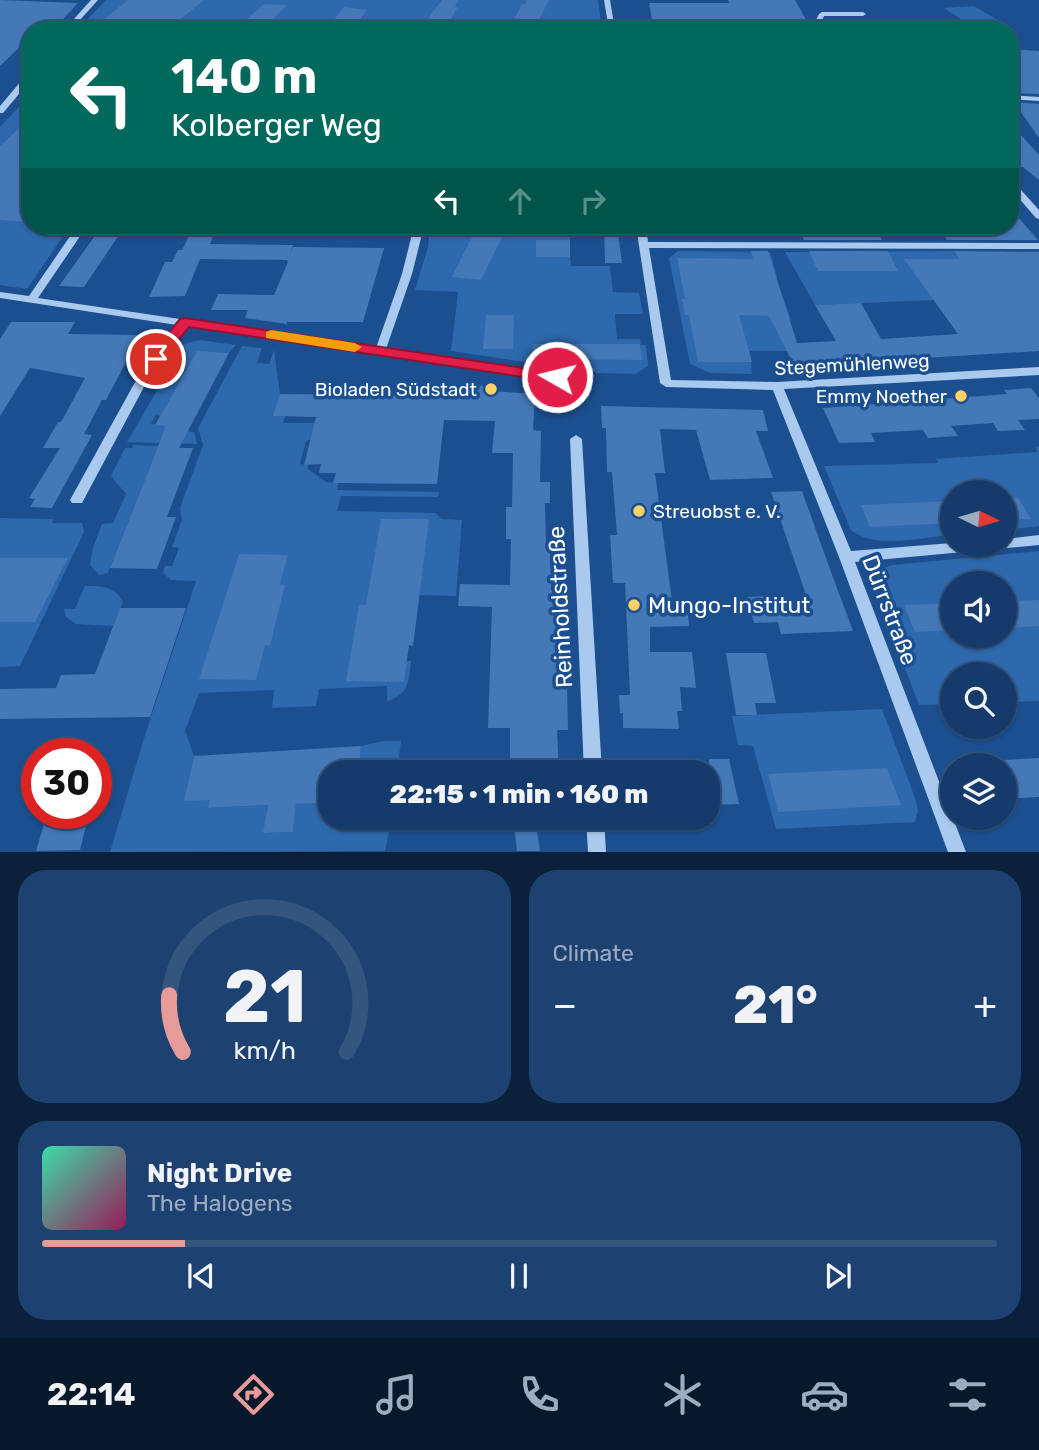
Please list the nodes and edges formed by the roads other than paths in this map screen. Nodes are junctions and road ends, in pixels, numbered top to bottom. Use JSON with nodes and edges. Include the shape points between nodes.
{"nodes":[{"id":1,"x":95,"y":0,"type":"edge"},
{"id":2,"x":607,"y":0,"type":"edge"},
{"id":3,"x":863,"y":14,"type":"dead end"},
{"id":4,"x":75,"y":21,"type":"edge"},
{"id":5,"x":610,"y":21,"type":"edge"},
{"id":6,"x":819,"y":21,"type":"edge"},
{"id":7,"x":21,"y":86,"type":"edge"},
{"id":8,"x":1019,"y":98,"type":"edge"},
{"id":9,"x":1039,"y":99,"type":"edge"},
{"id":10,"x":0,"y":111,"type":"edge"},
{"id":11,"x":1019,"y":193,"type":"edge"},
{"id":12,"x":1039,"y":215,"type":"edge"},
{"id":13,"x":76,"y":235,"type":"edge"},
{"id":14,"x":417,"y":235,"type":"edge"},
{"id":15,"x":642,"y":235,"type":"edge"},
{"id":16,"x":644,"y":245,"type":"junction"},
{"id":17,"x":1039,"y":246,"type":"edge"},
{"id":18,"x":2,"y":298,"type":"edge"},
{"id":19,"x":32,"y":299,"type":"junction"},
{"id":20,"x":185,"y":322,"type":"junction"},
{"id":21,"x":380,"y":351,"type":"junction"},
{"id":22,"x":1039,"y":371,"type":"edge"},
{"id":23,"x":557,"y":377,"type":"dead end"},
{"id":24,"x":777,"y":386,"type":"junction"},
{"id":25,"x":576,"y":439,"type":"dead end"},
{"id":26,"x":77,"y":500,"type":"dead end"},
{"id":27,"x":1039,"y":540,"type":"edge"},
{"id":28,"x":1017,"y":543,"type":"edge"},
{"id":29,"x":940,"y":549,"type":"edge"},
{"id":30,"x":846,"y":556,"type":"junction"},
{"id":31,"x":592,"y":760,"type":"edge"},
{"id":32,"x":596,"y":830,"type":"edge"},
{"id":33,"x":597,"y":852,"type":"edge"},
{"id":34,"x":957,"y":852,"type":"edge"}],
"edges":[{"from":1,"to":4,"type":"street"},
{"from":2,"to":5,"type":"street"},
{"from":3,"to":6,"type":"street","via":[[822,14]]},
{"from":7,"to":10,"type":"street"},
{"from":8,"to":9,"type":"street"},
{"from":11,"to":12,"type":"street"},
{"from":13,"to":19,"type":"street"},
{"from":14,"to":21,"type":"street"},
{"from":15,"to":16,"type":"street"},
{"from":16,"to":17,"type":"street"},
{"from":16,"to":24,"type":"street","name":"Stegemühlenweg","via":[[666,383]]},
{"from":18,"to":19,"type":"street"},
{"from":19,"to":20,"type":"street"},
{"from":20,"to":21,"type":"street"},
{"from":20,"to":26,"type":"street","via":[[140,384]]},
{"from":21,"to":23,"type":"street"},
{"from":22,"to":24,"type":"street","name":"Stegemühlenweg"},
{"from":24,"to":30,"type":"street","name":"Dürrstraße"},
{"from":25,"to":31,"type":"street","name":"Reinholdstraße"},
{"from":27,"to":28,"type":"street"},
{"from":29,"to":30,"type":"street"},
{"from":30,"to":34,"type":"street","name":"Dürrstraße"},
{"from":32,"to":33,"type":"street"}]}
